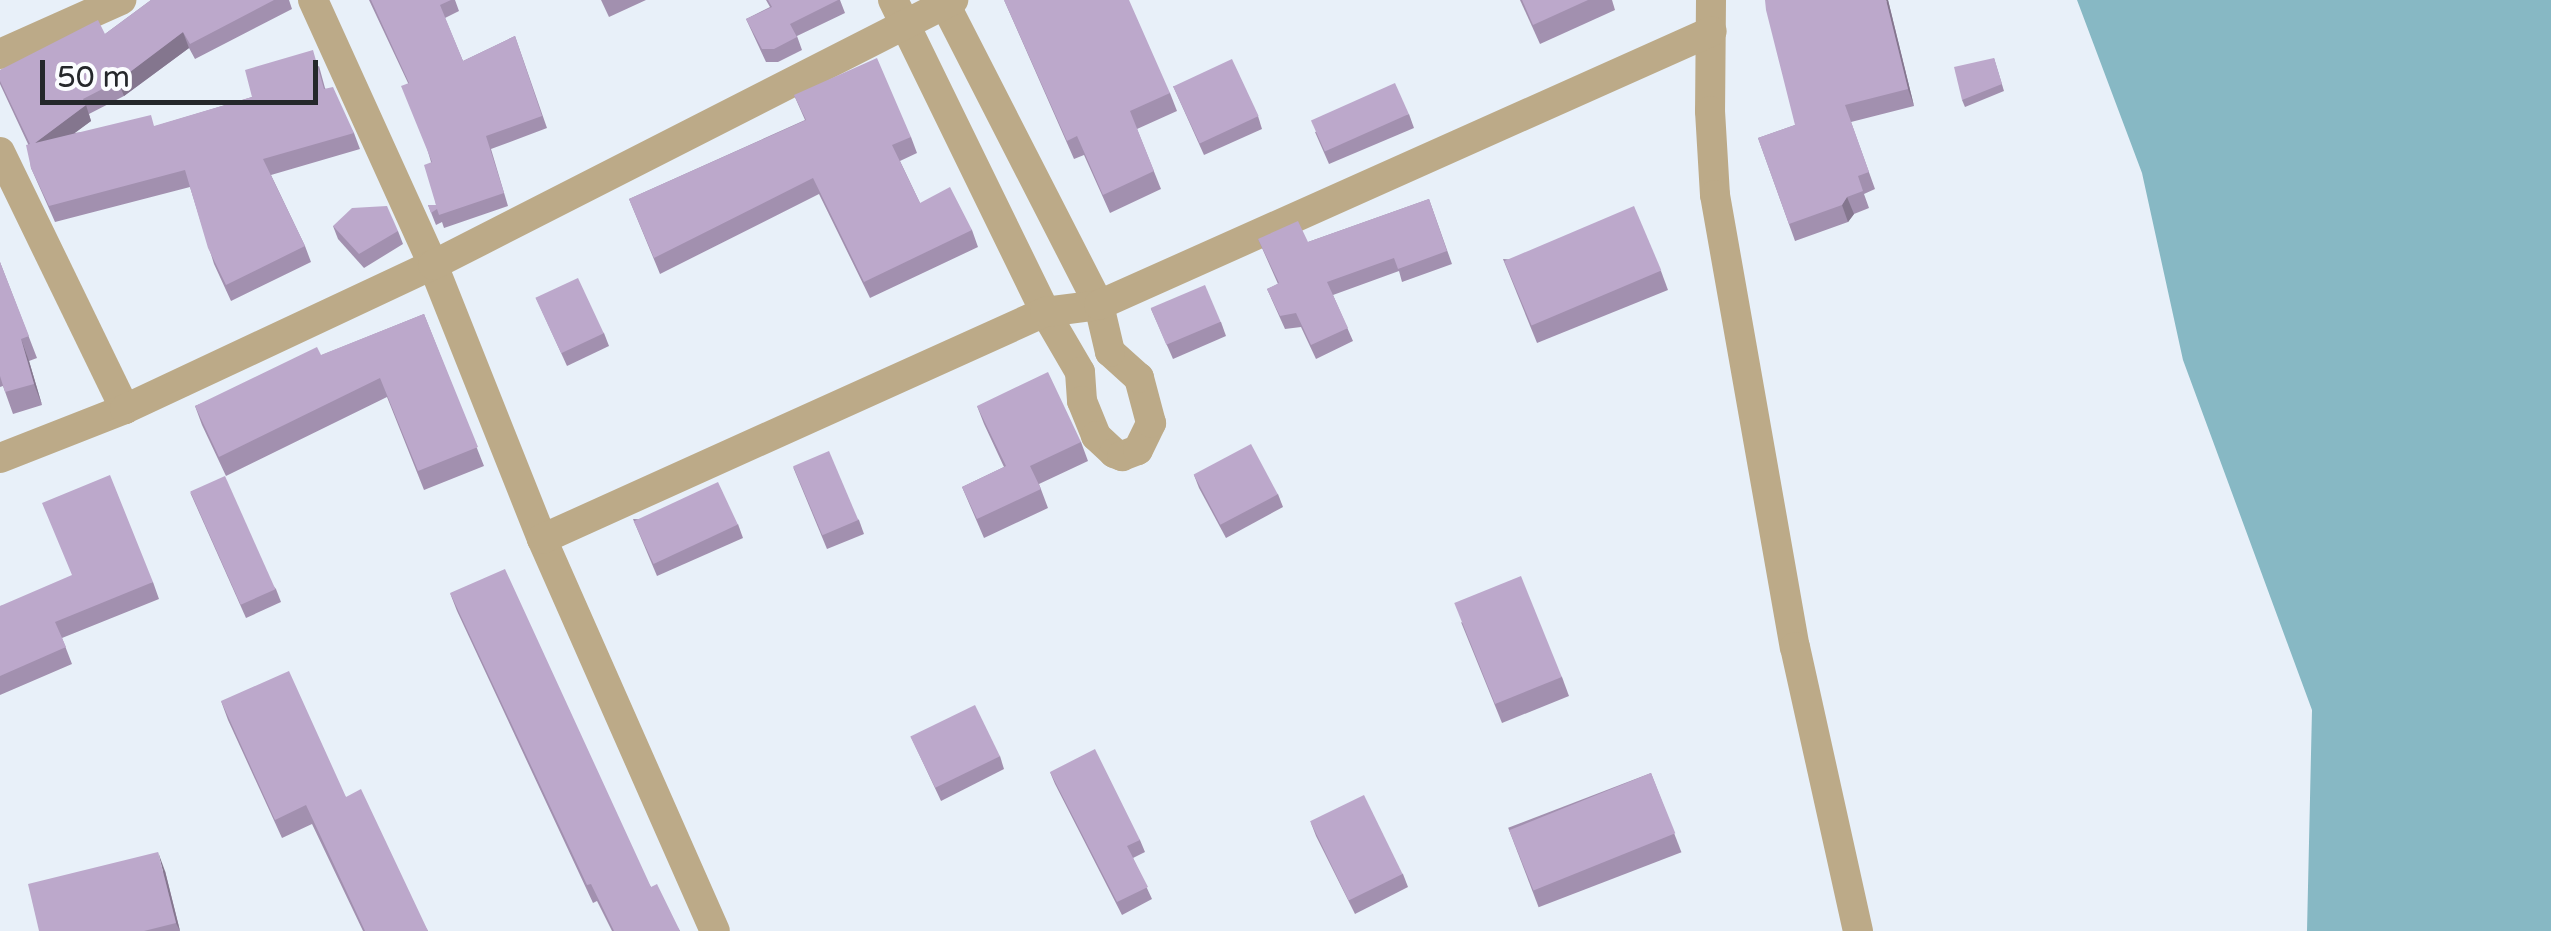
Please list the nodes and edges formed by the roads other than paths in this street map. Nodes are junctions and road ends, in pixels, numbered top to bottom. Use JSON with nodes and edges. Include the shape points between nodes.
{"nodes":[{"id":1,"x":120,"y":0,"type":"edge"},
{"id":2,"x":313,"y":0,"type":"edge"},
{"id":3,"x":947,"y":1,"type":"edge"},
{"id":4,"x":899,"y":13,"type":"edge"},
{"id":5,"x":1711,"y":15,"type":"edge"},
{"id":6,"x":0,"y":54,"type":"edge"},
{"id":7,"x":0,"y":152,"type":"edge"},
{"id":8,"x":433,"y":265,"type":"junction"},
{"id":9,"x":1099,"y":305,"type":"junction"},
{"id":10,"x":1045,"y":312,"type":"junction"},
{"id":11,"x":125,"y":409,"type":"junction"},
{"id":12,"x":0,"y":458,"type":"edge"},
{"id":13,"x":542,"y":538,"type":"junction"},
{"id":14,"x":715,"y":931,"type":"edge"},
{"id":15,"x":1858,"y":931,"type":"edge"}],
"edges":[{"from":1,"to":6,"type":"street"},
{"from":2,"to":8,"type":"street"},
{"from":3,"to":4,"type":"street"},
{"from":3,"to":9,"type":"street"},
{"from":4,"to":8,"type":"street"},
{"from":4,"to":10,"type":"street"},
{"from":5,"to":9,"type":"street"},
{"from":5,"to":15,"type":"street","via":[[1715,196],[1794,647]]},
{"from":7,"to":11,"type":"street"},
{"from":8,"to":11,"type":"street"},
{"from":8,"to":13,"type":"street"},
{"from":9,"to":10,"type":"street"},
{"from":9,"to":10,"type":"street","via":[[1110,352],[1139,378],[1150,414],[1145,443],[1122,456],[1096,436],[1082,401],[1080,372]]},
{"from":10,"to":13,"type":"street"},
{"from":11,"to":12,"type":"street"},
{"from":13,"to":14,"type":"street"}]}
